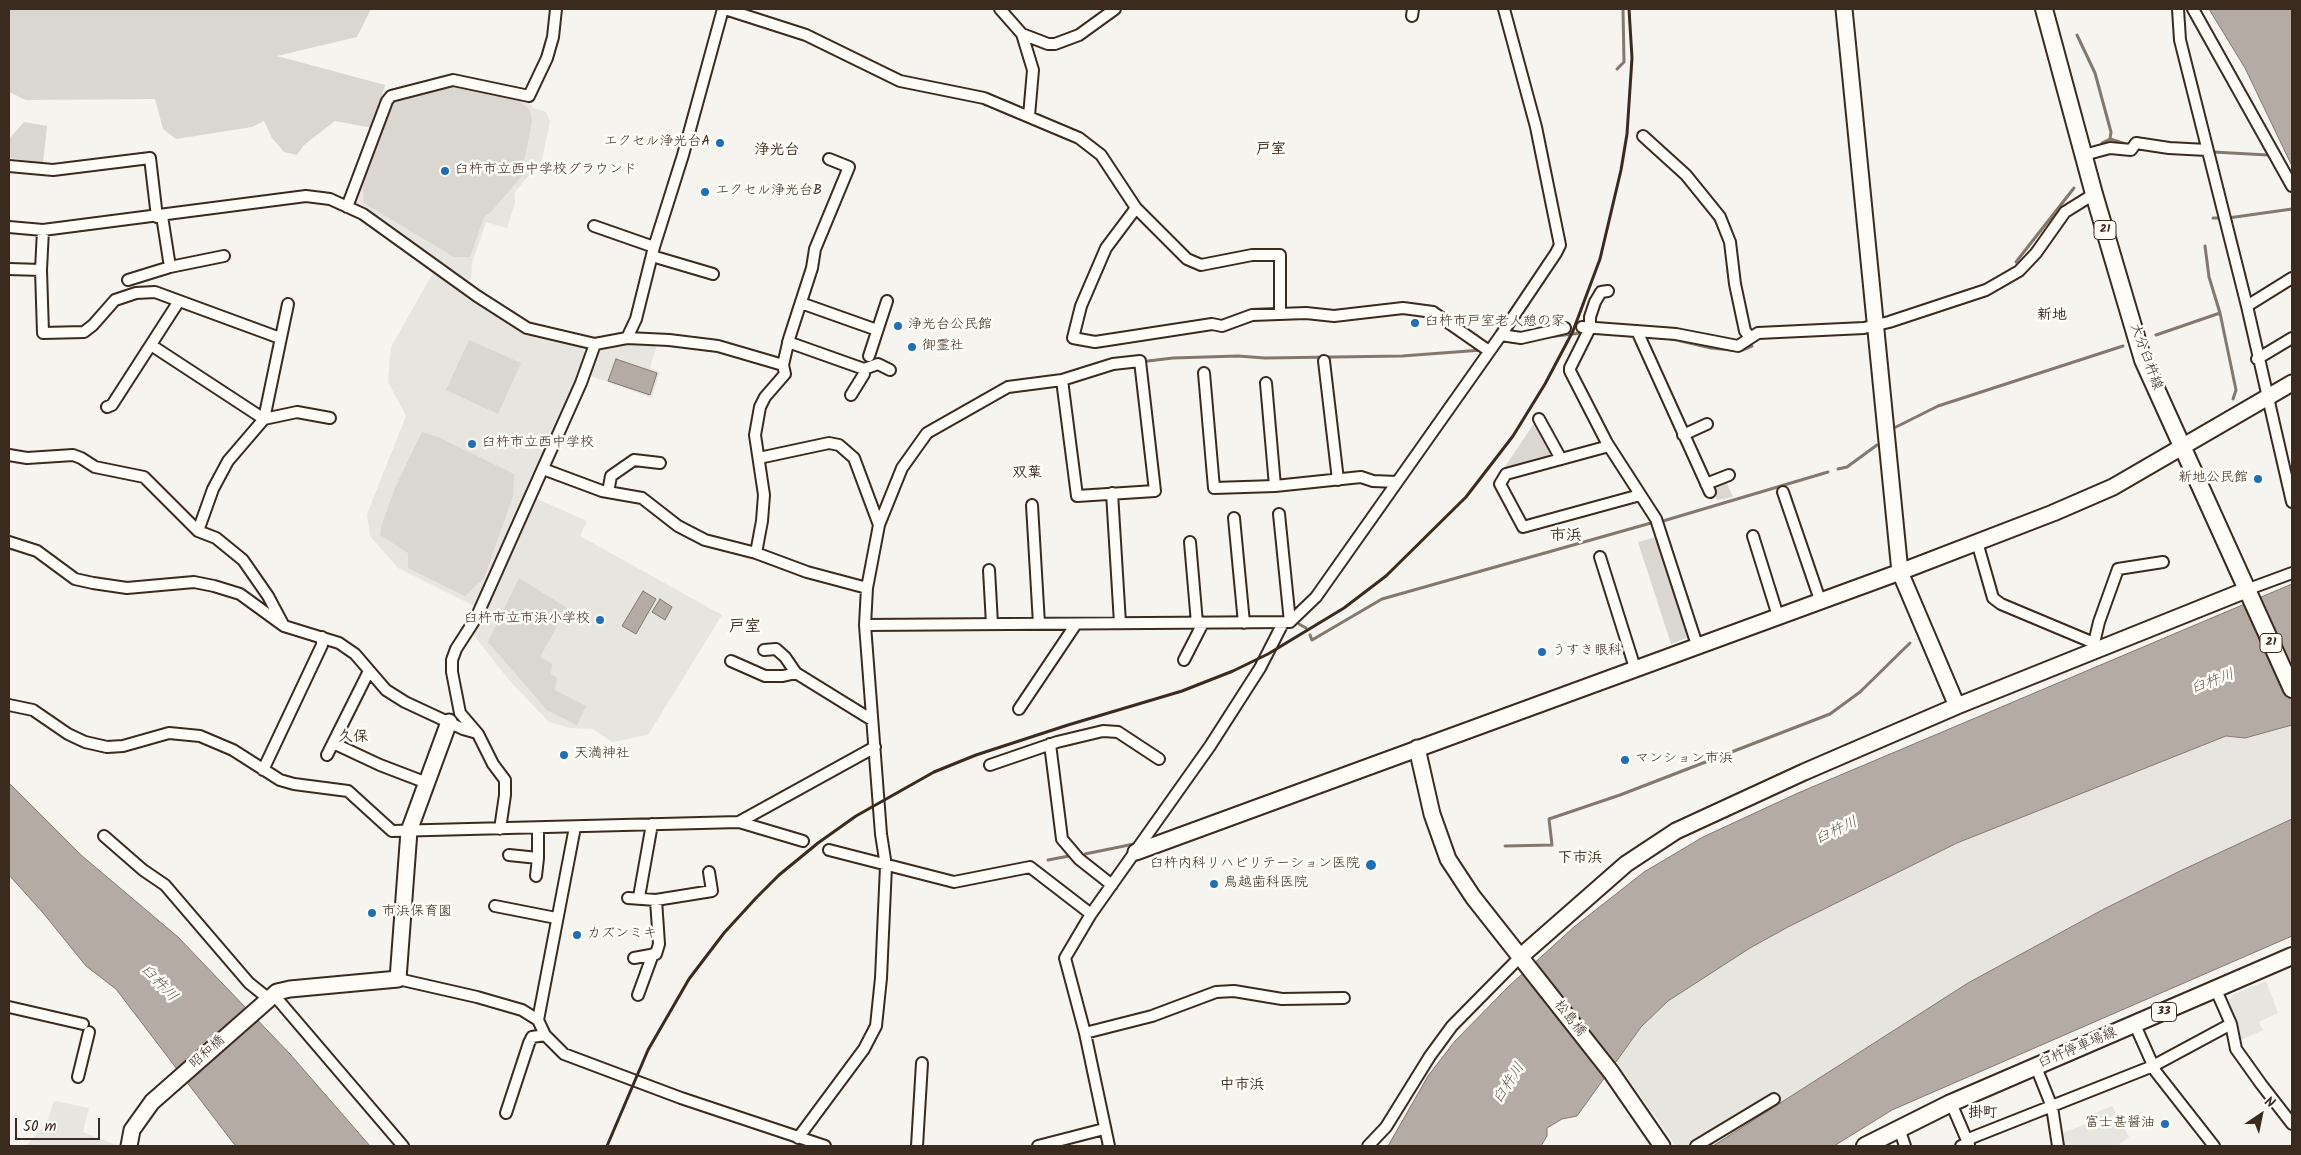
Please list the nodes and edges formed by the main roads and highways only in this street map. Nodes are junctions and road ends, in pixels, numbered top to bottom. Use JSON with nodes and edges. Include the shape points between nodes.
{"nodes":[{"id":1,"x":2044,"y":9,"type":"edge"},
{"id":2,"x":2292,"y":689,"type":"edge"},
{"id":3,"x":2292,"y":956,"type":"edge"},
{"id":4,"x":1865,"y":1146,"type":"edge"}],
"edges":[{"from":1,"to":2,"type":"main road","name":"大分臼杵線","number":"21","via":[[2143,360]]},
{"from":3,"to":4,"type":"main road","name":"臼杵停車場線","number":"33","via":[[1952,1103]]}]}
